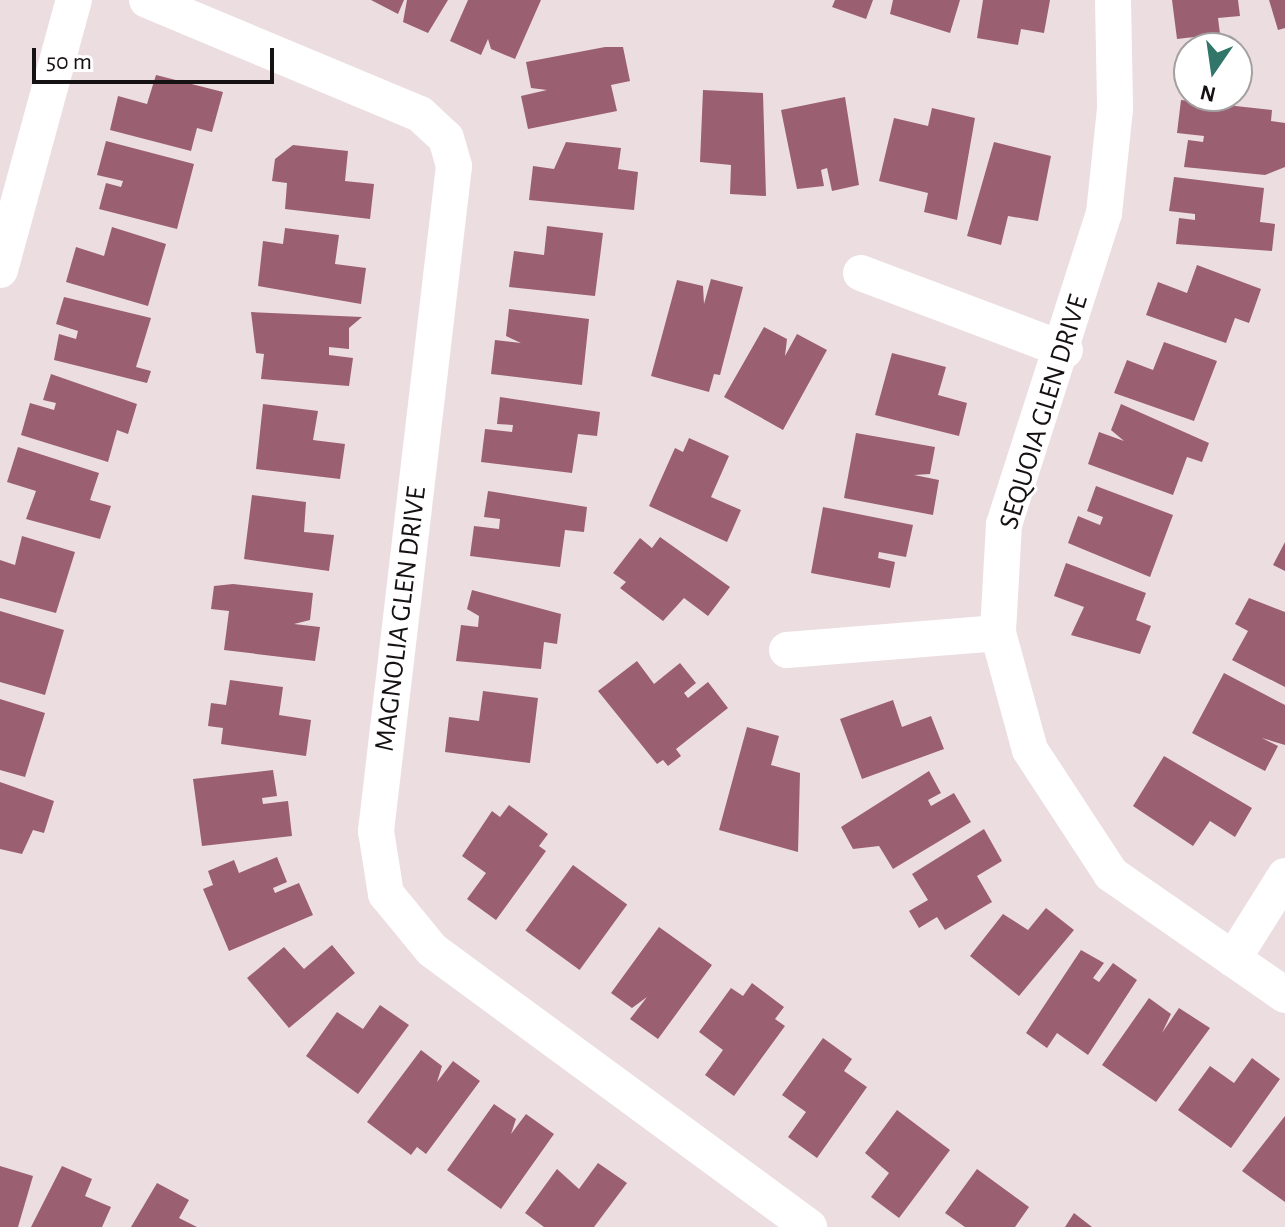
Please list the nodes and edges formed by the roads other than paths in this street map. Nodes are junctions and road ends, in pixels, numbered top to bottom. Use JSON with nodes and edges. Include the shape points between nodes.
{"nodes":[{"id":1,"x":74,"y":0,"type":"edge"},
{"id":2,"x":147,"y":0,"type":"edge"},
{"id":3,"x":1113,"y":0,"type":"edge"},
{"id":4,"x":0,"y":270,"type":"edge"},
{"id":5,"x":861,"y":273,"type":"dead end"},
{"id":6,"x":1065,"y":350,"type":"junction"},
{"id":7,"x":998,"y":633,"type":"junction"},
{"id":8,"x":787,"y":650,"type":"dead end"},
{"id":9,"x":1285,"y":876,"type":"edge"},
{"id":10,"x":1233,"y":959,"type":"junction"},
{"id":11,"x":1285,"y":995,"type":"edge"},
{"id":12,"x":809,"y":1227,"type":"edge"}],
"edges":[{"from":1,"to":4,"type":"street"},
{"from":2,"to":12,"type":"street","name":"MAGNOLIA GLEN DRIVE","via":[[420,114],[446,138],[454,166],[376,831],[386,894],[432,950]]},
{"from":3,"to":6,"type":"street","name":"SEQUOIA GLEN DRIVE","via":[[1115,109],[1104,213]]},
{"from":5,"to":6,"type":"street"},
{"from":6,"to":7,"type":"street","name":"SEQUOIA GLEN DRIVE","via":[[1004,524]]},
{"from":7,"to":8,"type":"street"},
{"from":7,"to":10,"type":"street","name":"SEQUOIA GLEN DRIVE","via":[[1030,750],[1111,874]]},
{"from":9,"to":10,"type":"street"},
{"from":10,"to":11,"type":"street","name":"SEQUOIA GLEN DRIVE"}]}
